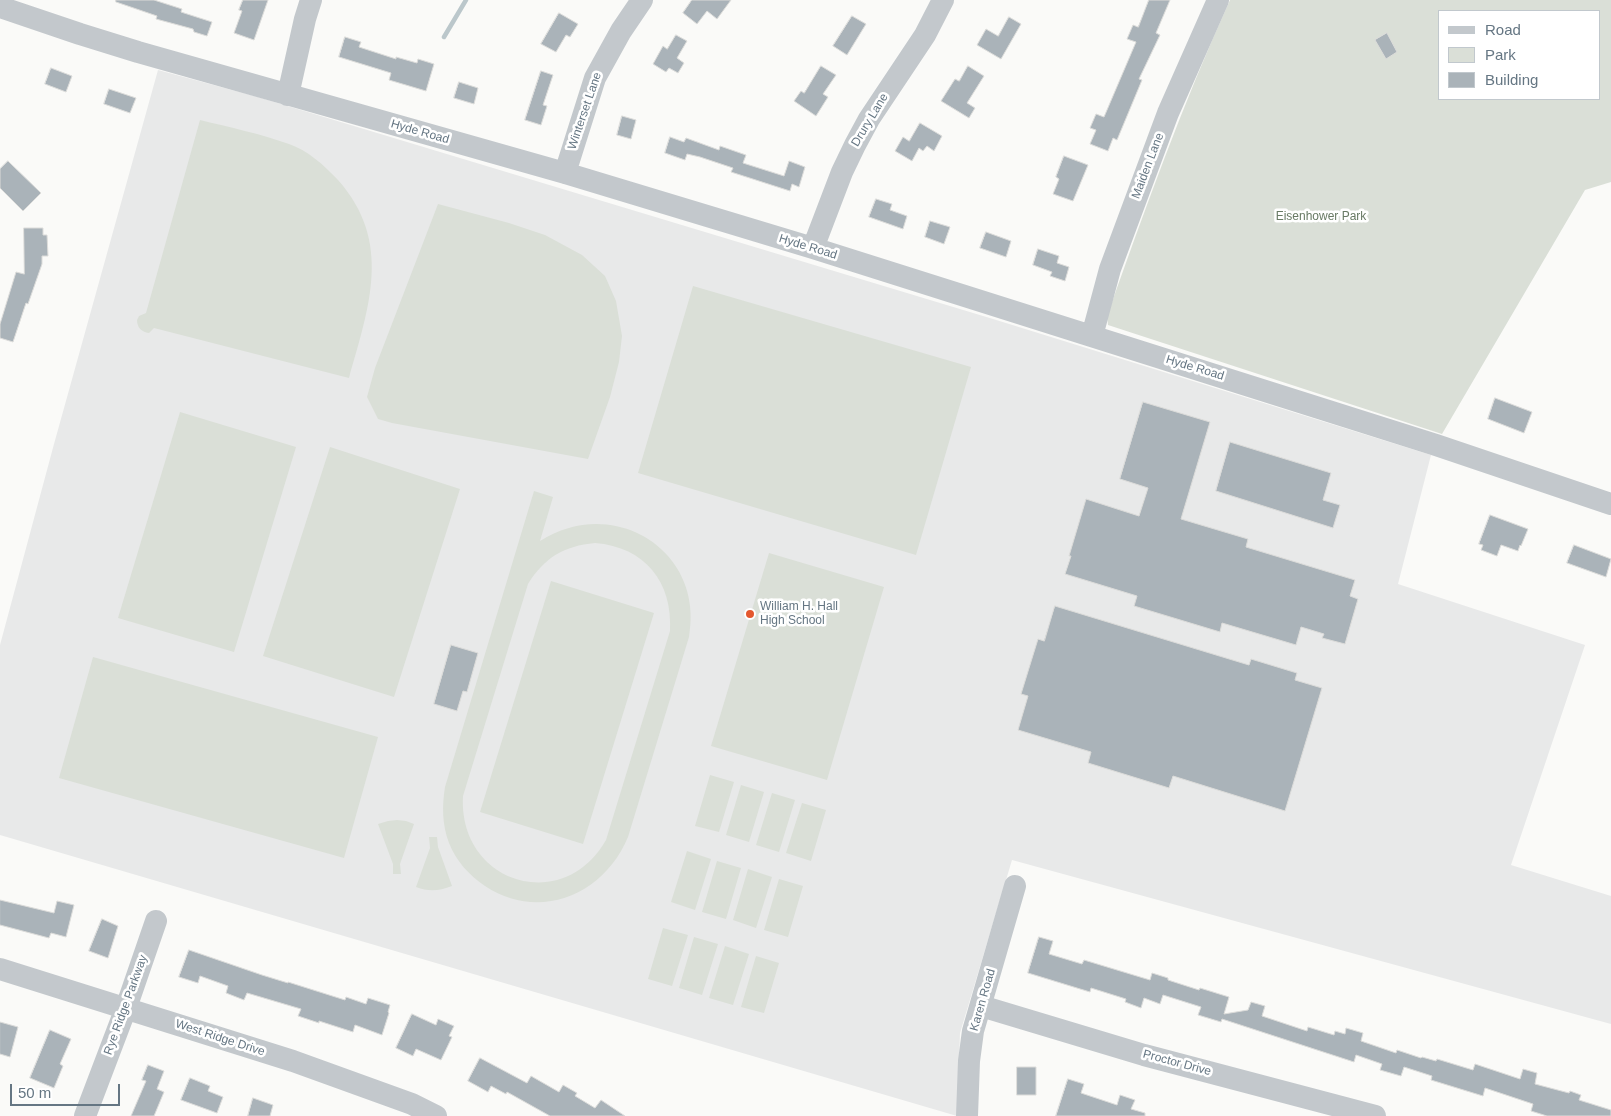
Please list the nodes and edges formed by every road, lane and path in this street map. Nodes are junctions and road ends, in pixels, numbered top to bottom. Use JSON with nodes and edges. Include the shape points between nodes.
{"nodes":[{"id":1,"x":310,"y":0,"type":"edge"},
{"id":2,"x":642,"y":0,"type":"edge"},
{"id":3,"x":943,"y":0,"type":"edge"},
{"id":4,"x":1218,"y":0,"type":"edge"},
{"id":5,"x":0,"y":7,"type":"edge"},
{"id":6,"x":288,"y":95,"type":"junction"},
{"id":7,"x":565,"y":173,"type":"junction"},
{"id":8,"x":813,"y":248,"type":"junction"},
{"id":9,"x":1092,"y":336,"type":"junction"},
{"id":10,"x":1611,"y":504,"type":"edge"},
{"id":11,"x":1016,"y":886,"type":"dead end"},
{"id":12,"x":156,"y":921,"type":"dead end"},
{"id":13,"x":0,"y":969,"type":"edge"},
{"id":14,"x":981,"y":1006,"type":"junction"},
{"id":15,"x":126,"y":1008,"type":"junction"},
{"id":16,"x":85,"y":1116,"type":"edge"},
{"id":17,"x":436,"y":1116,"type":"edge"},
{"id":18,"x":967,"y":1116,"type":"edge"},
{"id":19,"x":1376,"y":1116,"type":"edge"}],
"edges":[{"from":1,"to":6,"type":"street"},
{"from":2,"to":7,"type":"street","name":"Winterset Lane","via":[[595,78]]},
{"from":3,"to":8,"type":"street","name":"Drury Lane","via":[[925,35],[855,145]]},
{"from":4,"to":9,"type":"street","name":"Maiden Lane","via":[[1168,113],[1113,260]]},
{"from":5,"to":6,"type":"street","name":"Hyde Road"},
{"from":6,"to":7,"type":"street","name":"Hyde Road"},
{"from":7,"to":8,"type":"street","name":"Hyde Road"},
{"from":8,"to":9,"type":"street","name":"Hyde Road"},
{"from":9,"to":10,"type":"street","name":"Hyde Road"},
{"from":11,"to":14,"type":"street","name":"Karen Road"},
{"from":12,"to":15,"type":"street","name":"Rye Ridge Parkway"},
{"from":13,"to":15,"type":"street","name":"West Ridge Drive"},
{"from":14,"to":18,"type":"street","name":"Karen Road","via":[[970,1046]]},
{"from":14,"to":19,"type":"street","name":"Proctor Drive","via":[[1144,1054]]},
{"from":15,"to":16,"type":"street","name":"Rye Ridge Parkway"},
{"from":15,"to":17,"type":"street","name":"West Ridge Drive","via":[[293,1061],[412,1104]]}]}
